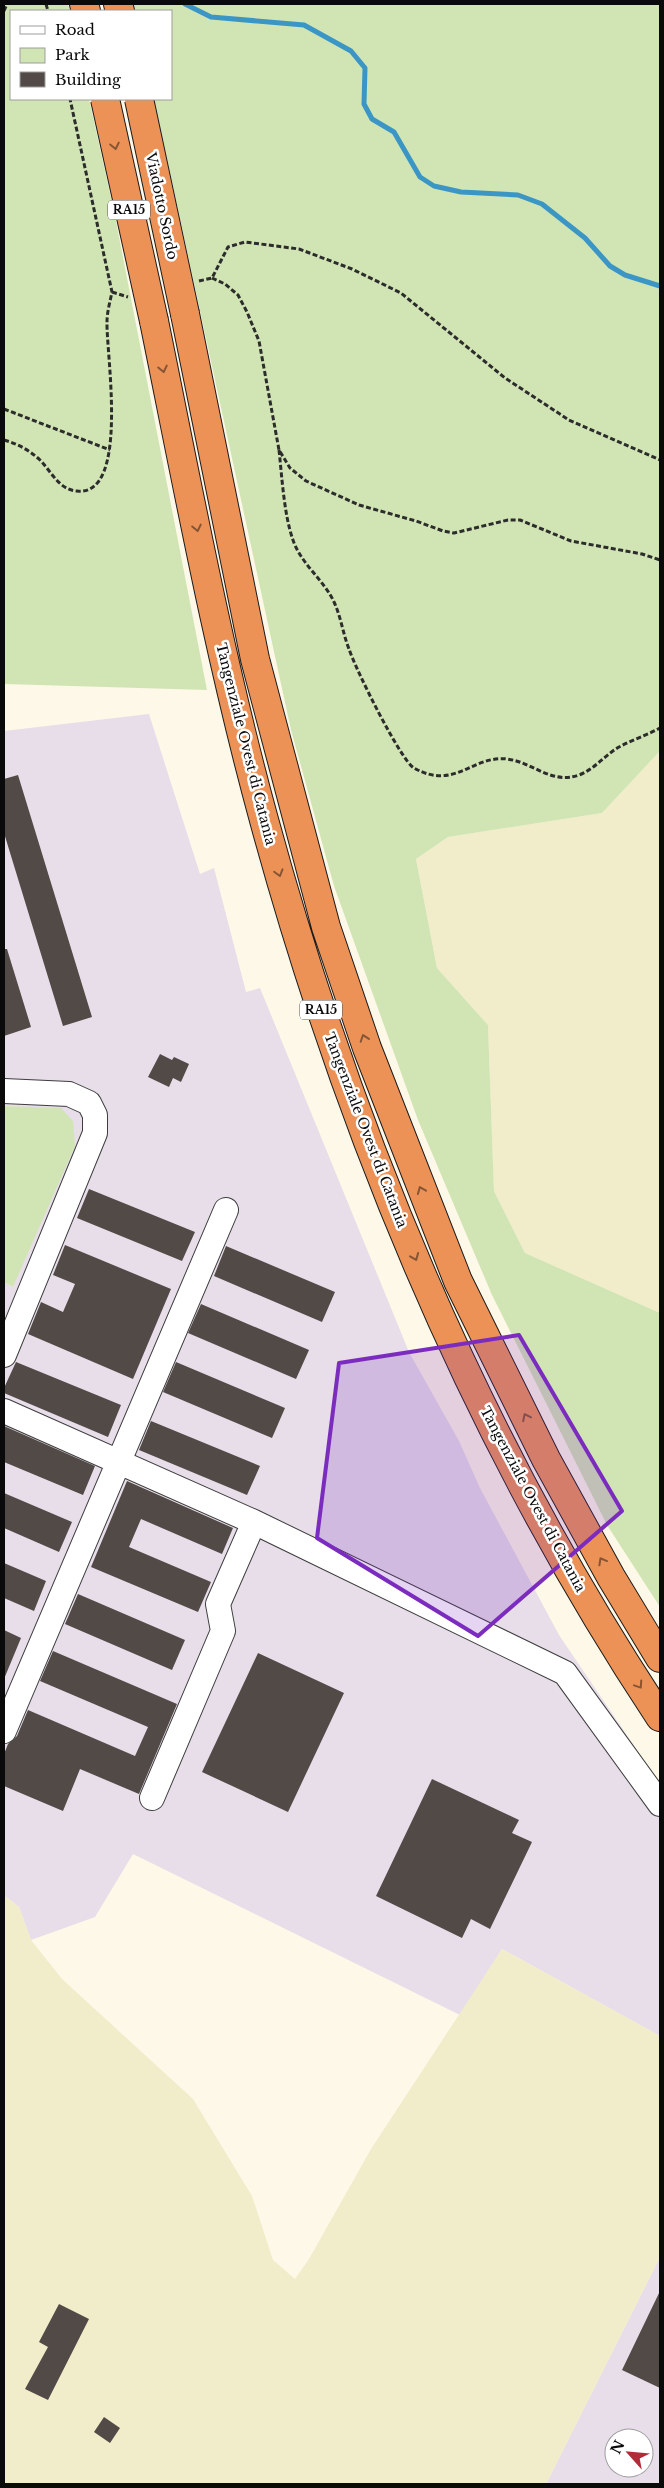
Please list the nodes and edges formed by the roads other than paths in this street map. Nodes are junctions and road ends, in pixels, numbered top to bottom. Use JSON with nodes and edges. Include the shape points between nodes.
{"nodes":[{"id":1,"x":105,"y":100,"type":"edge"},
{"id":2,"x":139,"y":100,"type":"edge"},
{"id":3,"x":4,"y":1091,"type":"edge"},
{"id":4,"x":226,"y":1210,"type":"dead end"},
{"id":5,"x":4,"y":1356,"type":"edge"},
{"id":6,"x":4,"y":1411,"type":"edge"},
{"id":7,"x":118,"y":1462,"type":"junction"},
{"id":8,"x":254,"y":1522,"type":"junction"},
{"id":9,"x":626,"y":1603,"type":"junction"},
{"id":10,"x":660,"y":1644,"type":"edge"},
{"id":11,"x":660,"y":1658,"type":"edge"},
{"id":12,"x":660,"y":1717,"type":"edge"},
{"id":13,"x":4,"y":1731,"type":"edge"},
{"id":14,"x":152,"y":1798,"type":"dead end"},
{"id":15,"x":660,"y":1804,"type":"edge"}],
"edges":[{"from":1,"to":12,"type":"highway","name":"Tangenziale Ovest di Catania","number":"RA15","one_way":true,"bridge":true,"via":[[228,676],[263,818],[336,1058],[431,1296],[514,1468],[618,1654]]},
{"from":9,"to":2,"type":"highway","name":"Viadotto Sordo","number":"RA15","one_way":true,"bridge":true,"via":[[546,1459],[458,1281],[364,1038],[326,927],[255,659]]},
{"from":3,"to":5,"type":"lane","via":[[69,1094],[89,1103],[95,1115],[95,1133]]},
{"from":4,"to":7,"type":"lane"},
{"from":6,"to":7,"type":"lane"},
{"from":7,"to":8,"type":"lane"},
{"from":7,"to":13,"type":"lane"},
{"from":8,"to":14,"type":"lane","via":[[218,1604],[223,1632]]},
{"from":8,"to":15,"type":"lane","via":[[565,1673]]},
{"from":9,"to":10,"type":"highway"},
{"from":9,"to":11,"type":"highway","number":"RA15"}]}
